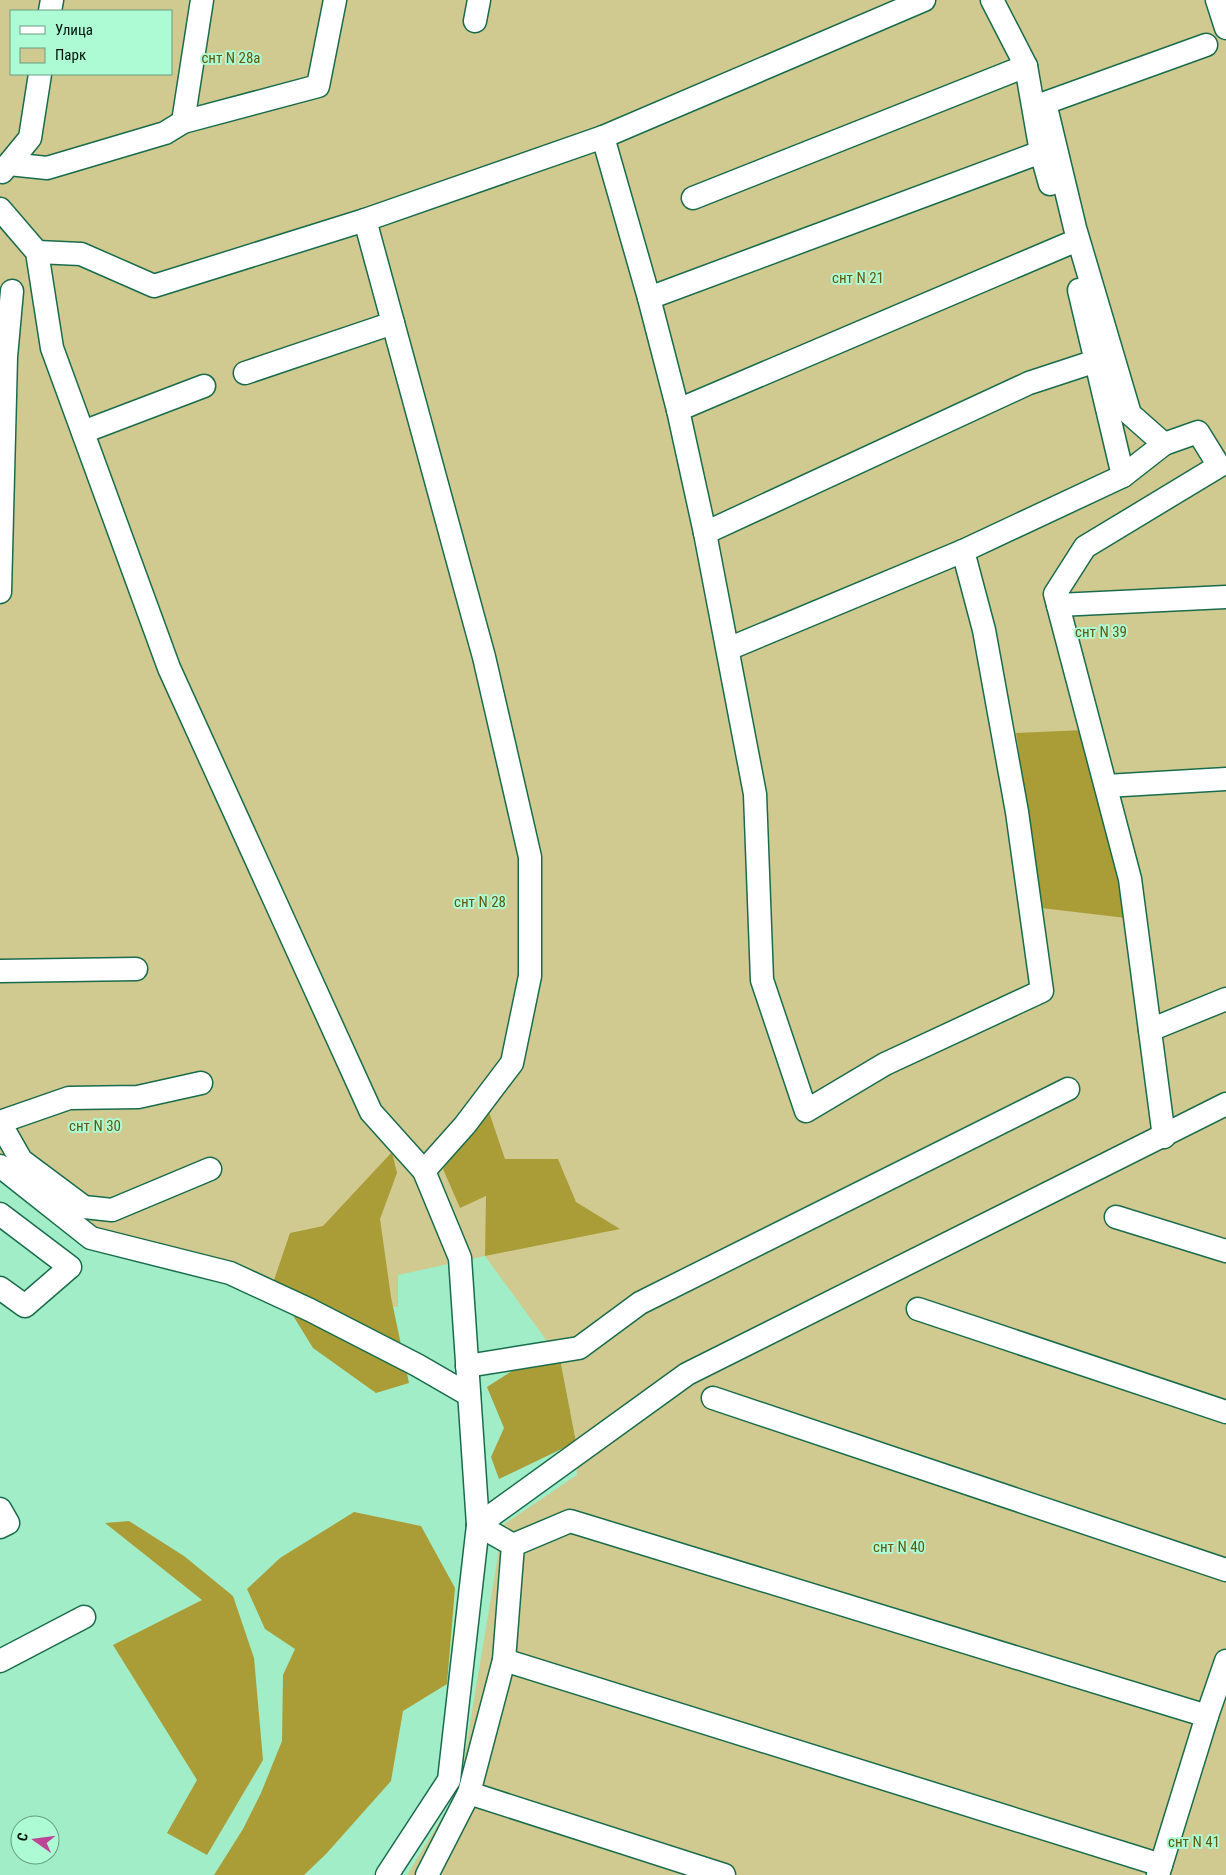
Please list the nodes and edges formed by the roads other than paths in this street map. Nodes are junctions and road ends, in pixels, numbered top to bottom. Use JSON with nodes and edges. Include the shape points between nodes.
{"nodes":[{"id":1,"x":202,"y":0,"type":"edge"},
{"id":2,"x":335,"y":0,"type":"edge"},
{"id":3,"x":924,"y":0,"type":"edge"},
{"id":4,"x":992,"y":0,"type":"edge"},
{"id":5,"x":1217,"y":0,"type":"edge"},
{"id":6,"x":1226,"y":28,"type":"edge"},
{"id":7,"x":1206,"y":45,"type":"dead end"},
{"id":8,"x":1026,"y":66,"type":"junction"},
{"id":9,"x":40,"y":75,"type":"edge"},
{"id":10,"x":183,"y":122,"type":"junction"},
{"id":11,"x":603,"y":137,"type":"junction"},
{"id":12,"x":1041,"y":152,"type":"junction"},
{"id":13,"x":4,"y":169,"type":"edge"},
{"id":14,"x":693,"y":198,"type":"dead end"},
{"id":15,"x":0,"y":209,"type":"edge"},
{"id":16,"x":365,"y":220,"type":"junction"},
{"id":17,"x":1068,"y":244,"type":"junction"},
{"id":18,"x":37,"y":252,"type":"junction"},
{"id":19,"x":12,"y":291,"type":"dead end"},
{"id":20,"x":649,"y":298,"type":"junction"},
{"id":21,"x":393,"y":323,"type":"junction"},
{"id":22,"x":1096,"y":361,"type":"junction"},
{"id":23,"x":245,"y":373,"type":"dead end"},
{"id":24,"x":204,"y":386,"type":"dead end"},
{"id":25,"x":678,"y":410,"type":"junction"},
{"id":26,"x":83,"y":432,"type":"junction"},
{"id":27,"x":1164,"y":444,"type":"junction"},
{"id":28,"x":1123,"y":476,"type":"junction"},
{"id":29,"x":706,"y":532,"type":"junction"},
{"id":30,"x":962,"y":551,"type":"junction"},
{"id":31,"x":0,"y":592,"type":"edge"},
{"id":32,"x":1226,"y":597,"type":"edge"},
{"id":33,"x":1058,"y":604,"type":"junction"},
{"id":34,"x":728,"y":648,"type":"junction"},
{"id":35,"x":1226,"y":779,"type":"edge"},
{"id":36,"x":1106,"y":786,"type":"junction"},
{"id":37,"x":136,"y":969,"type":"dead end"},
{"id":38,"x":0,"y":971,"type":"edge"},
{"id":39,"x":1226,"y":999,"type":"edge"},
{"id":40,"x":1150,"y":1030,"type":"junction"},
{"id":41,"x":201,"y":1083,"type":"dead end"},
{"id":42,"x":1068,"y":1089,"type":"dead end"},
{"id":43,"x":1226,"y":1104,"type":"edge"},
{"id":44,"x":0,"y":1122,"type":"edge"},
{"id":45,"x":1164,"y":1137,"type":"junction"},
{"id":46,"x":0,"y":1166,"type":"edge"},
{"id":47,"x":210,"y":1169,"type":"dead end"},
{"id":48,"x":424,"y":1171,"type":"junction"},
{"id":49,"x":0,"y":1214,"type":"edge"},
{"id":50,"x":1116,"y":1217,"type":"dead end"},
{"id":51,"x":1226,"y":1251,"type":"edge"},
{"id":52,"x":0,"y":1288,"type":"edge"},
{"id":53,"x":918,"y":1309,"type":"dead end"},
{"id":54,"x":467,"y":1366,"type":"junction"},
{"id":55,"x":469,"y":1395,"type":"junction"},
{"id":56,"x":713,"y":1398,"type":"dead end"},
{"id":57,"x":1226,"y":1412,"type":"edge"},
{"id":58,"x":0,"y":1509,"type":"edge"},
{"id":59,"x":478,"y":1525,"type":"junction"},
{"id":60,"x":0,"y":1527,"type":"edge"},
{"id":61,"x":513,"y":1545,"type":"junction"},
{"id":62,"x":1226,"y":1570,"type":"edge"},
{"id":63,"x":84,"y":1617,"type":"dead end"},
{"id":64,"x":504,"y":1660,"type":"junction"},
{"id":65,"x":0,"y":1661,"type":"edge"},
{"id":66,"x":1226,"y":1661,"type":"edge"},
{"id":67,"x":1207,"y":1716,"type":"junction"},
{"id":68,"x":469,"y":1793,"type":"junction"},
{"id":69,"x":1159,"y":1870,"type":"edge"},
{"id":70,"x":387,"y":1875,"type":"edge"},
{"id":71,"x":427,"y":1875,"type":"edge"},
{"id":72,"x":724,"y":1875,"type":"edge"}],
"edges":[{"from":1,"to":10,"type":"street"},
{"from":2,"to":10,"type":"street","via":[[318,86]]},
{"from":3,"to":11,"type":"street"},
{"from":4,"to":8,"type":"street"},
{"from":5,"to":6,"type":"street"},
{"from":7,"to":27,"type":"street","via":[[1045,103],[1076,228],[1130,414]]},
{"from":8,"to":12,"type":"street"},
{"from":8,"to":14,"type":"street"},
{"from":9,"to":13,"type":"street","via":[[30,138]]},
{"from":10,"to":13,"type":"street","via":[[165,133],[47,168]]},
{"from":11,"to":16,"type":"street"},
{"from":11,"to":20,"type":"street"},
{"from":12,"to":17,"type":"street"},
{"from":12,"to":20,"type":"street"},
{"from":15,"to":18,"type":"street"},
{"from":16,"to":18,"type":"street","via":[[154,286],[81,254]]},
{"from":16,"to":21,"type":"street"},
{"from":17,"to":22,"type":"street"},
{"from":17,"to":25,"type":"street"},
{"from":18,"to":26,"type":"street","via":[[52,348]]},
{"from":19,"to":31,"type":"street","via":[[6,357]]},
{"from":20,"to":25,"type":"street"},
{"from":21,"to":23,"type":"street"},
{"from":21,"to":48,"type":"street","via":[[484,657],[530,857],[530,976],[512,1064]]},
{"from":22,"to":28,"type":"street"},
{"from":22,"to":29,"type":"street","via":[[1029,383]]},
{"from":24,"to":26,"type":"street"},
{"from":25,"to":29,"type":"street"},
{"from":26,"to":48,"type":"street","via":[[169,668],[372,1112]]},
{"from":27,"to":28,"type":"street"},
{"from":27,"to":33,"type":"street","via":[[1198,432],[1220,466],[1085,547],[1055,594]]},
{"from":28,"to":30,"type":"street"},
{"from":29,"to":34,"type":"street"},
{"from":30,"to":34,"type":"street"},
{"from":30,"to":34,"type":"street","via":[[984,630],[1017,812],[1042,991],[885,1064],[806,1111],[762,980],[755,794]]},
{"from":32,"to":33,"type":"street"},
{"from":33,"to":36,"type":"street"},
{"from":35,"to":36,"type":"street"},
{"from":36,"to":40,"type":"street","via":[[1130,879]]},
{"from":37,"to":38,"type":"street"},
{"from":39,"to":40,"type":"street"},
{"from":40,"to":45,"type":"street"},
{"from":41,"to":44,"type":"street","via":[[138,1097],[69,1098]]},
{"from":42,"to":54,"type":"street","via":[[640,1303],[579,1348]]},
{"from":43,"to":45,"type":"street"},
{"from":44,"to":47,"type":"street","via":[[21,1160],[84,1207],[112,1210]]},
{"from":45,"to":59,"type":"street","via":[[687,1374]]},
{"from":46,"to":55,"type":"street","via":[[91,1238],[230,1273],[318,1314]]},
{"from":48,"to":54,"type":"street","via":[[460,1258]]},
{"from":49,"to":52,"type":"street","via":[[70,1267],[25,1306]]},
{"from":50,"to":51,"type":"street"},
{"from":53,"to":57,"type":"street"},
{"from":54,"to":55,"type":"street"},
{"from":55,"to":59,"type":"street"},
{"from":56,"to":62,"type":"street"},
{"from":58,"to":60,"type":"street","via":[[8,1523]]},
{"from":59,"to":61,"type":"street"},
{"from":59,"to":70,"type":"street","via":[[449,1780]]},
{"from":61,"to":64,"type":"street"},
{"from":61,"to":67,"type":"street","via":[[570,1521]]},
{"from":63,"to":65,"type":"street"},
{"from":64,"to":68,"type":"street"},
{"from":64,"to":69,"type":"street"},
{"from":66,"to":67,"type":"street"},
{"from":67,"to":69,"type":"street"},
{"from":68,"to":71,"type":"street"},
{"from":68,"to":72,"type":"street"}]}
